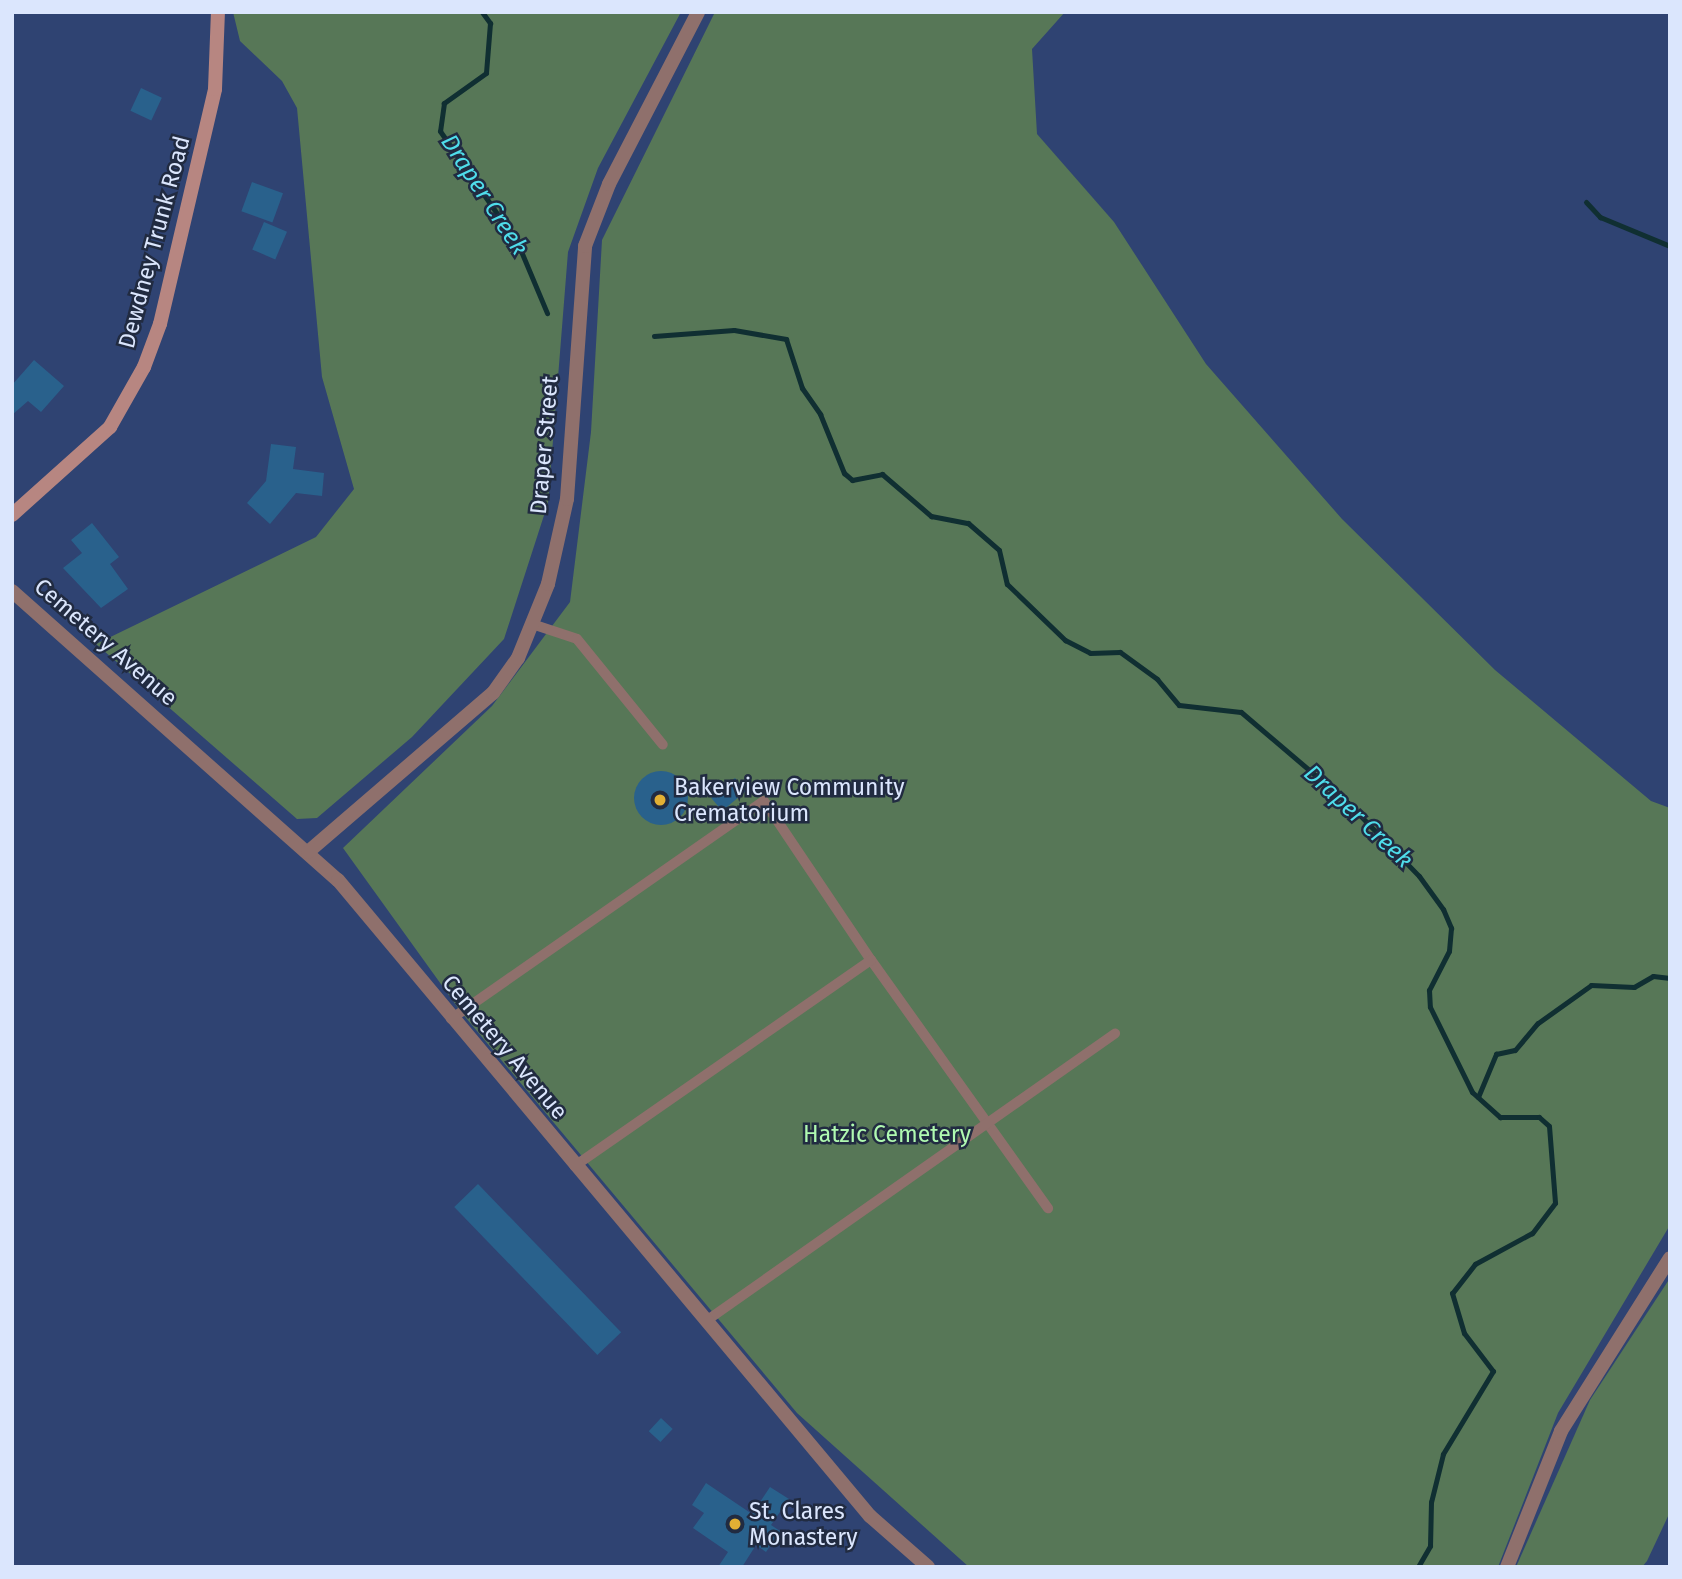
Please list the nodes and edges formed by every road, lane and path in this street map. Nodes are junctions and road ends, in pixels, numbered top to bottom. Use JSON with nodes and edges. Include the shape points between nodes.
{"nodes":[{"id":1,"x":218,"y":12,"type":"edge"},
{"id":2,"x":698,"y":12,"type":"edge"},
{"id":3,"x":12,"y":515,"type":"edge"},
{"id":4,"x":12,"y":591,"type":"edge"},
{"id":5,"x":532,"y":624,"type":"junction"},
{"id":6,"x":663,"y":745,"type":"dead end"},
{"id":7,"x":309,"y":852,"type":"junction"},
{"id":8,"x":871,"y":960,"type":"junction"},
{"id":9,"x":451,"y":1020,"type":"junction"},
{"id":10,"x":1115,"y":1034,"type":"dead end"},
{"id":11,"x":990,"y":1125,"type":"junction"},
{"id":12,"x":575,"y":1167,"type":"junction"},
{"id":13,"x":1048,"y":1209,"type":"dead end"},
{"id":14,"x":1670,"y":1258,"type":"edge"},
{"id":15,"x":706,"y":1321,"type":"junction"},
{"id":16,"x":928,"y":1567,"type":"edge"},
{"id":17,"x":1507,"y":1567,"type":"edge"}],
"edges":[{"from":1,"to":3,"type":"main road","name":"Dewdney Trunk Road","via":[[215,89],[160,324],[144,367],[110,427]]},
{"from":2,"to":5,"type":"street","name":"Draper Street","via":[[609,184],[585,246],[567,499],[548,584]]},
{"from":4,"to":7,"type":"street","name":"Cemetery Avenue"},
{"from":5,"to":6,"type":"lane","via":[[577,639]]},
{"from":5,"to":7,"type":"street","name":"Draper Street","via":[[493,693]]},
{"from":7,"to":9,"type":"street","name":"Cemetery Avenue","via":[[388,937]]},
{"from":8,"to":9,"type":"lane","via":[[764,801]]},
{"from":8,"to":11,"type":"lane"},
{"from":8,"to":12,"type":"lane"},
{"from":9,"to":12,"type":"street","name":"Cemetery Avenue"},
{"from":10,"to":11,"type":"lane"},
{"from":11,"to":13,"type":"lane"},
{"from":11,"to":15,"type":"lane"},
{"from":12,"to":15,"type":"street","name":"Cemetery Avenue"},
{"from":14,"to":17,"type":"street","via":[[1561,1431]]},
{"from":15,"to":16,"type":"street","name":"Cemetery Avenue","via":[[870,1516]]}]}
